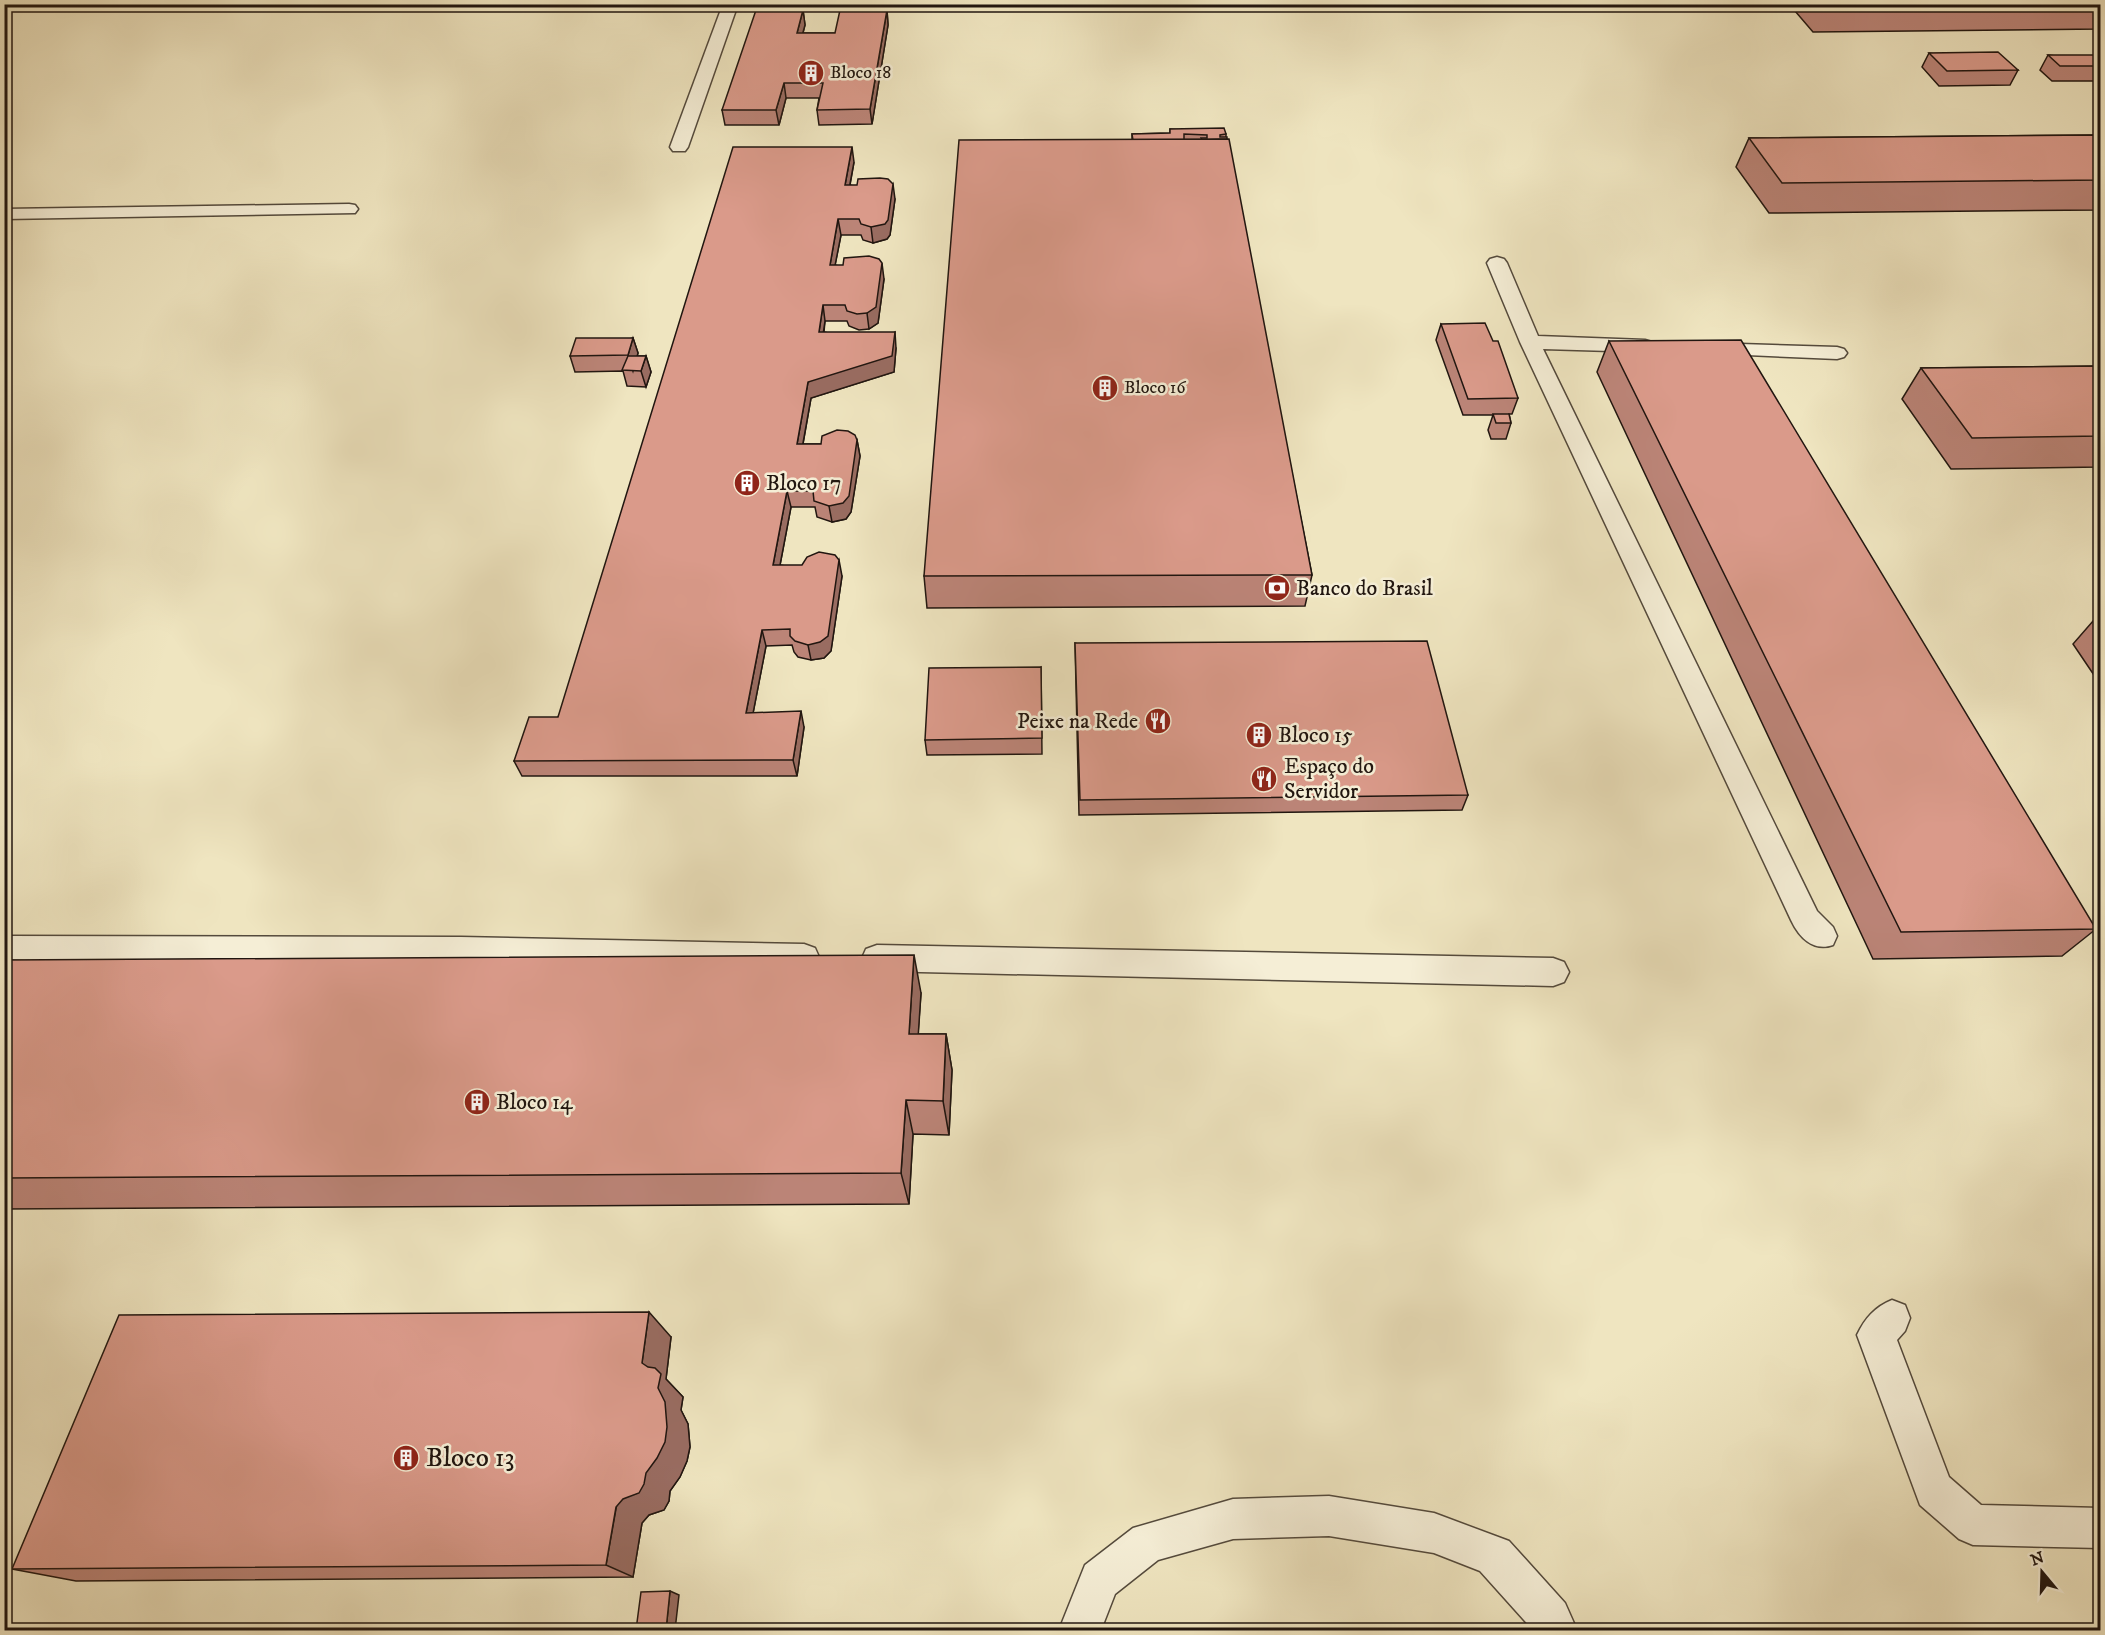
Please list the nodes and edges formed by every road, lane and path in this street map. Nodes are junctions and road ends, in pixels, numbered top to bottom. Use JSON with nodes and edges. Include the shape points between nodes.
{"nodes":[{"id":1,"x":731,"y":4,"type":"edge"},
{"id":2,"x":678,"y":147,"type":"dead end"},
{"id":3,"x":349,"y":209,"type":"dead end"},
{"id":4,"x":4,"y":214,"type":"edge"},
{"id":5,"x":1497,"y":263,"type":"dead end"},
{"id":6,"x":1530,"y":342,"type":"junction"},
{"id":7,"x":1660,"y":347,"type":"edge"},
{"id":8,"x":1684,"y":348,"type":"edge"},
{"id":9,"x":1837,"y":353,"type":"dead end"},
{"id":10,"x":1822,"y":936,"type":"dead end"},
{"id":11,"x":4,"y":949,"type":"edge"},
{"id":12,"x":1553,"y":972,"type":"dead end"},
{"id":13,"x":1892,"y":1318,"type":"dead end"},
{"id":14,"x":2100,"y":1528,"type":"edge"},
{"id":15,"x":1080,"y":1630,"type":"edge"},
{"id":16,"x":1556,"y":1630,"type":"edge"}],
"edges":[{"from":1,"to":2,"type":"lane"},
{"from":3,"to":4,"type":"lane"},
{"from":5,"to":6,"type":"lane"},
{"from":6,"to":7,"type":"lane"},
{"from":6,"to":10,"type":"lane","via":[[1806,920]]},
{"from":8,"to":9,"type":"lane"},
{"from":11,"to":12,"type":"lane","via":[[450,950]]},
{"from":13,"to":14,"type":"lane","via":[[1876,1335],[1934,1491],[1973,1525]]},
{"from":15,"to":16,"type":"lane","via":[[1100,1580],[1146,1542],[1233,1519],[1329,1516],[1434,1533],[1494,1556],[1550,1618]]}]}
